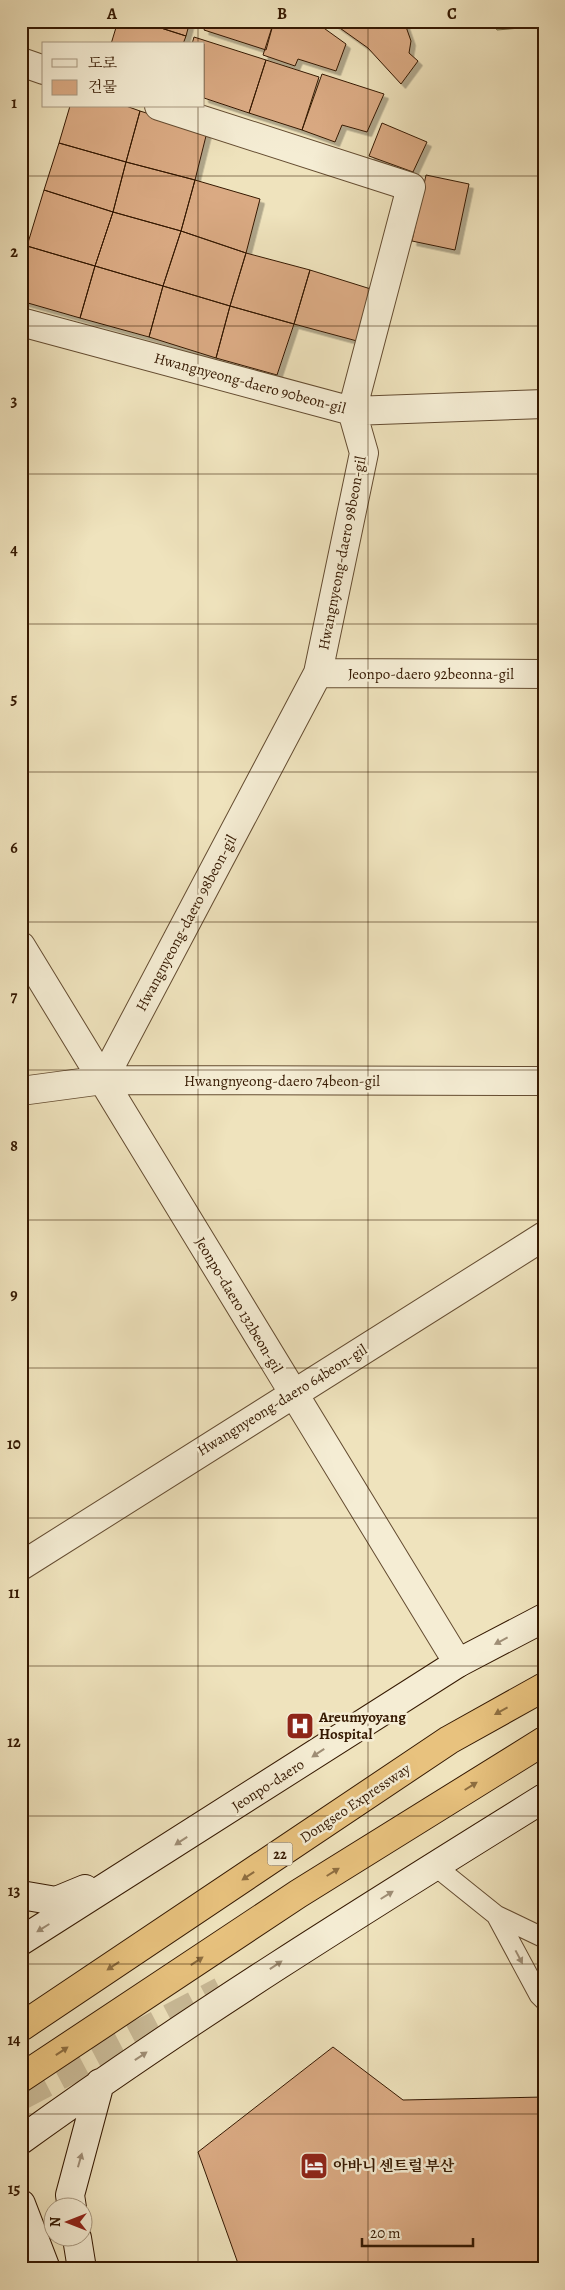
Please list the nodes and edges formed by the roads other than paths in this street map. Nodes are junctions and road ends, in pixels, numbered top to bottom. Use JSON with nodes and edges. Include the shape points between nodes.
{"nodes":[{"id":1,"x":21,"y":62,"type":"edge"},
{"id":2,"x":42,"y":69,"type":"edge"},
{"id":3,"x":164,"y":108,"type":"edge"},
{"id":4,"x":21,"y":322,"type":"edge"},
{"id":5,"x":544,"y":404,"type":"edge"},
{"id":6,"x":352,"y":411,"type":"junction"},
{"id":7,"x":318,"y":673,"type":"junction"},
{"id":8,"x":544,"y":674,"type":"edge"},
{"id":9,"x":21,"y":946,"type":"edge"},
{"id":10,"x":103,"y":1080,"type":"junction"},
{"id":11,"x":544,"y":1081,"type":"edge"},
{"id":12,"x":21,"y":1091,"type":"edge"},
{"id":13,"x":544,"y":1236,"type":"edge"},
{"id":14,"x":293,"y":1393,"type":"junction"},
{"id":15,"x":21,"y":1566,"type":"edge"},
{"id":16,"x":544,"y":1602,"type":"edge"},
{"id":17,"x":535,"y":1623,"type":"edge"},
{"id":18,"x":458,"y":1663,"type":"junction"},
{"id":19,"x":544,"y":1687,"type":"edge"},
{"id":20,"x":544,"y":1741,"type":"edge"},
{"id":21,"x":544,"y":1798,"type":"edge"},
{"id":22,"x":142,"y":1866,"type":"junction"},
{"id":23,"x":435,"y":1866,"type":"junction"},
{"id":24,"x":21,"y":1895,"type":"edge"},
{"id":25,"x":496,"y":1914,"type":"junction"},
{"id":26,"x":544,"y":1938,"type":"edge"},
{"id":27,"x":21,"y":1941,"type":"edge"},
{"id":28,"x":544,"y":2000,"type":"edge"},
{"id":29,"x":21,"y":2028,"type":"edge"},
{"id":30,"x":21,"y":2078,"type":"edge"},
{"id":31,"x":100,"y":2083,"type":"junction"},
{"id":32,"x":21,"y":2140,"type":"edge"},
{"id":33,"x":70,"y":2198,"type":"edge"},
{"id":34,"x":21,"y":2204,"type":"edge"},
{"id":35,"x":79,"y":2248,"type":"edge"},
{"id":36,"x":46,"y":2269,"type":"edge"},
{"id":37,"x":82,"y":2269,"type":"edge"}],
"edges":[{"from":1,"to":2,"type":"street"},
{"from":3,"to":6,"type":"street","via":[[411,187]]},
{"from":4,"to":6,"type":"street","name":"Hwangnyeong-daero 90beon-gil"},
{"from":5,"to":6,"type":"street","name":"Hwangnyeong-daero 90beon-gil"},
{"from":6,"to":7,"type":"street","name":"Hwangnyeong-daero 98beon-gil","via":[[364,453]]},
{"from":7,"to":8,"type":"street","name":"Jeonpo-daero 92beonna-gil"},
{"from":7,"to":10,"type":"street","name":"Hwangnyeong-daero 98beon-gil"},
{"from":9,"to":10,"type":"street","name":"Jeonpo-daero 132beon-gil"},
{"from":10,"to":11,"type":"street","name":"Hwangnyeong-daero 74beon-gil"},
{"from":10,"to":12,"type":"street","name":"Hwangnyeong-daero 74beon-gil"},
{"from":10,"to":14,"type":"street","name":"Jeonpo-daero 132beon-gil"},
{"from":13,"to":14,"type":"street","name":"Hwangnyeong-daero 64beon-gil"},
{"from":14,"to":15,"type":"street","name":"Hwangnyeong-daero 64beon-gil"},
{"from":14,"to":18,"type":"street","name":"Jeonpo-daero 132beon-gil"},
{"from":16,"to":17,"type":"street"},
{"from":17,"to":18,"type":"street","name":"Jeonpo-daero","one_way":true},
{"from":18,"to":22,"type":"street","name":"Jeonpo-daero","one_way":true},
{"from":19,"to":29,"type":"highway","name":"Dongseo Expressway","number":"22","one_way":true,"bridge":true,"via":[[449,1740]]},
{"from":30,"to":20,"type":"highway","one_way":true,"via":[[298,1894]]},
{"from":21,"to":23,"type":"street"},
{"from":22,"to":24,"type":"street","via":[[56,1901]]},
{"from":22,"to":27,"type":"street","name":"Jeonpo-daero","one_way":true},
{"from":23,"to":25,"type":"lane"},
{"from":31,"to":23,"type":"street","one_way":true,"via":[[301,1949]]},
{"from":25,"to":26,"type":"lane"},
{"from":25,"to":28,"type":"lane","one_way":true},
{"from":31,"to":32,"type":"street"},
{"from":33,"to":31,"type":"street","one_way":true},
{"from":34,"to":36,"type":"street"},
{"from":35,"to":37,"type":"street"}]}
